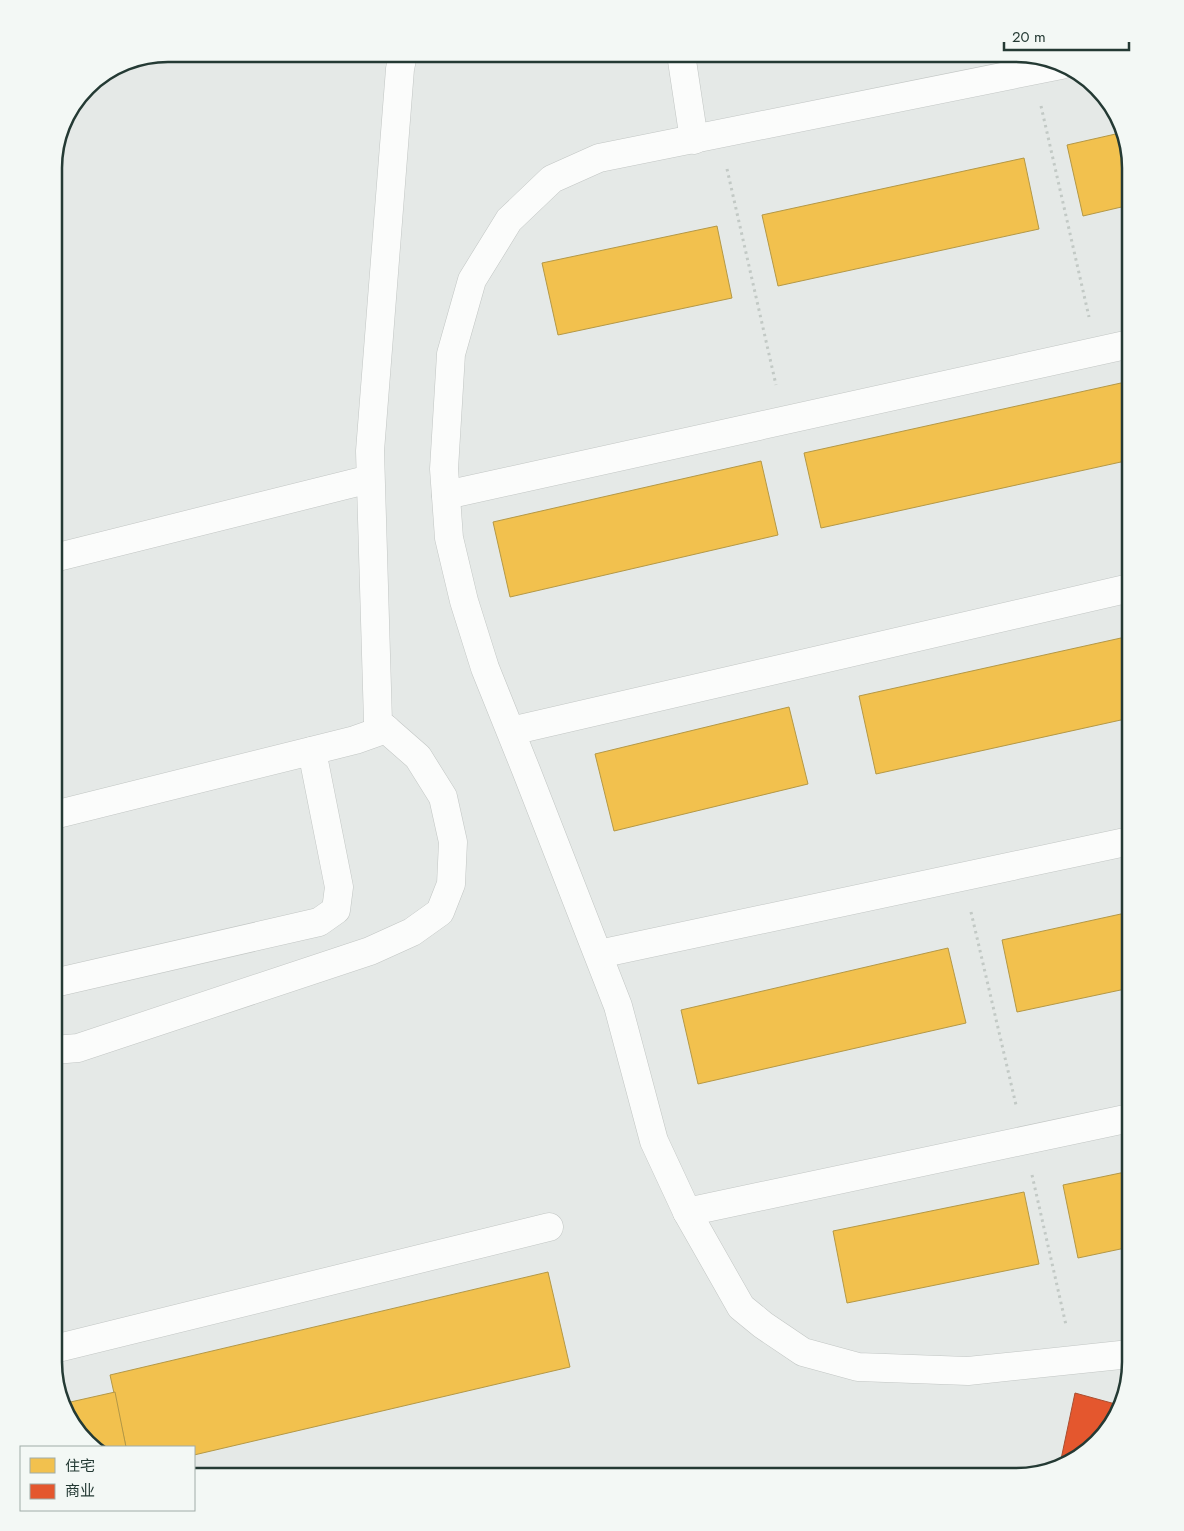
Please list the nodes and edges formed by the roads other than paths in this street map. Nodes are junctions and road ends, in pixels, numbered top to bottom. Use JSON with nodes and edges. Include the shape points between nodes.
{"nodes":[{"id":1,"x":401,"y":63,"type":"edge"},
{"id":2,"x":684,"y":63,"type":"edge"},
{"id":3,"x":1048,"y":68,"type":"edge"},
{"id":4,"x":706,"y":137,"type":"junction"},
{"id":5,"x":1122,"y":346,"type":"edge"},
{"id":6,"x":370,"y":479,"type":"junction"},
{"id":7,"x":446,"y":494,"type":"junction"},
{"id":8,"x":63,"y":556,"type":"edge"},
{"id":9,"x":1122,"y":590,"type":"edge"},
{"id":10,"x":386,"y":729,"type":"junction"},
{"id":11,"x":510,"y":730,"type":"junction"},
{"id":12,"x":312,"y":751,"type":"junction"},
{"id":13,"x":63,"y":813,"type":"edge"},
{"id":14,"x":1122,"y":843,"type":"edge"},
{"id":15,"x":599,"y":954,"type":"junction"},
{"id":16,"x":63,"y":981,"type":"edge"},
{"id":17,"x":63,"y":1049,"type":"edge"},
{"id":18,"x":1122,"y":1120,"type":"edge"},
{"id":19,"x":687,"y":1212,"type":"junction"},
{"id":20,"x":549,"y":1227,"type":"dead end"},
{"id":21,"x":63,"y":1347,"type":"edge"},
{"id":22,"x":1122,"y":1355,"type":"edge"}],
"edges":[{"from":1,"to":6,"type":"street","via":[[370,441]]},
{"from":2,"to":4,"type":"street"},
{"from":3,"to":4,"type":"street"},
{"from":4,"to":7,"type":"street","via":[[599,158],[552,179],[509,220],[472,280],[452,354],[444,469]]},
{"from":5,"to":7,"type":"street"},
{"from":6,"to":8,"type":"street"},
{"from":6,"to":10,"type":"street","via":[[378,722]]},
{"from":7,"to":11,"type":"street","via":[[449,538],[464,601],[485,668]]},
{"from":9,"to":11,"type":"street"},
{"from":10,"to":12,"type":"street"},
{"from":10,"to":17,"type":"street","via":[[418,757],[443,797],[453,842],[451,884],[440,912],[412,932],[370,951],[78,1048]]},
{"from":11,"to":15,"type":"street"},
{"from":12,"to":13,"type":"street"},
{"from":12,"to":16,"type":"street","via":[[339,887],[336,910],[319,922]]},
{"from":14,"to":15,"type":"street"},
{"from":15,"to":19,"type":"street","via":[[618,1006],[654,1141]]},
{"from":18,"to":19,"type":"street"},
{"from":19,"to":22,"type":"street","via":[[741,1307],[803,1352],[858,1367],[968,1371]]},
{"from":20,"to":21,"type":"street"}]}
